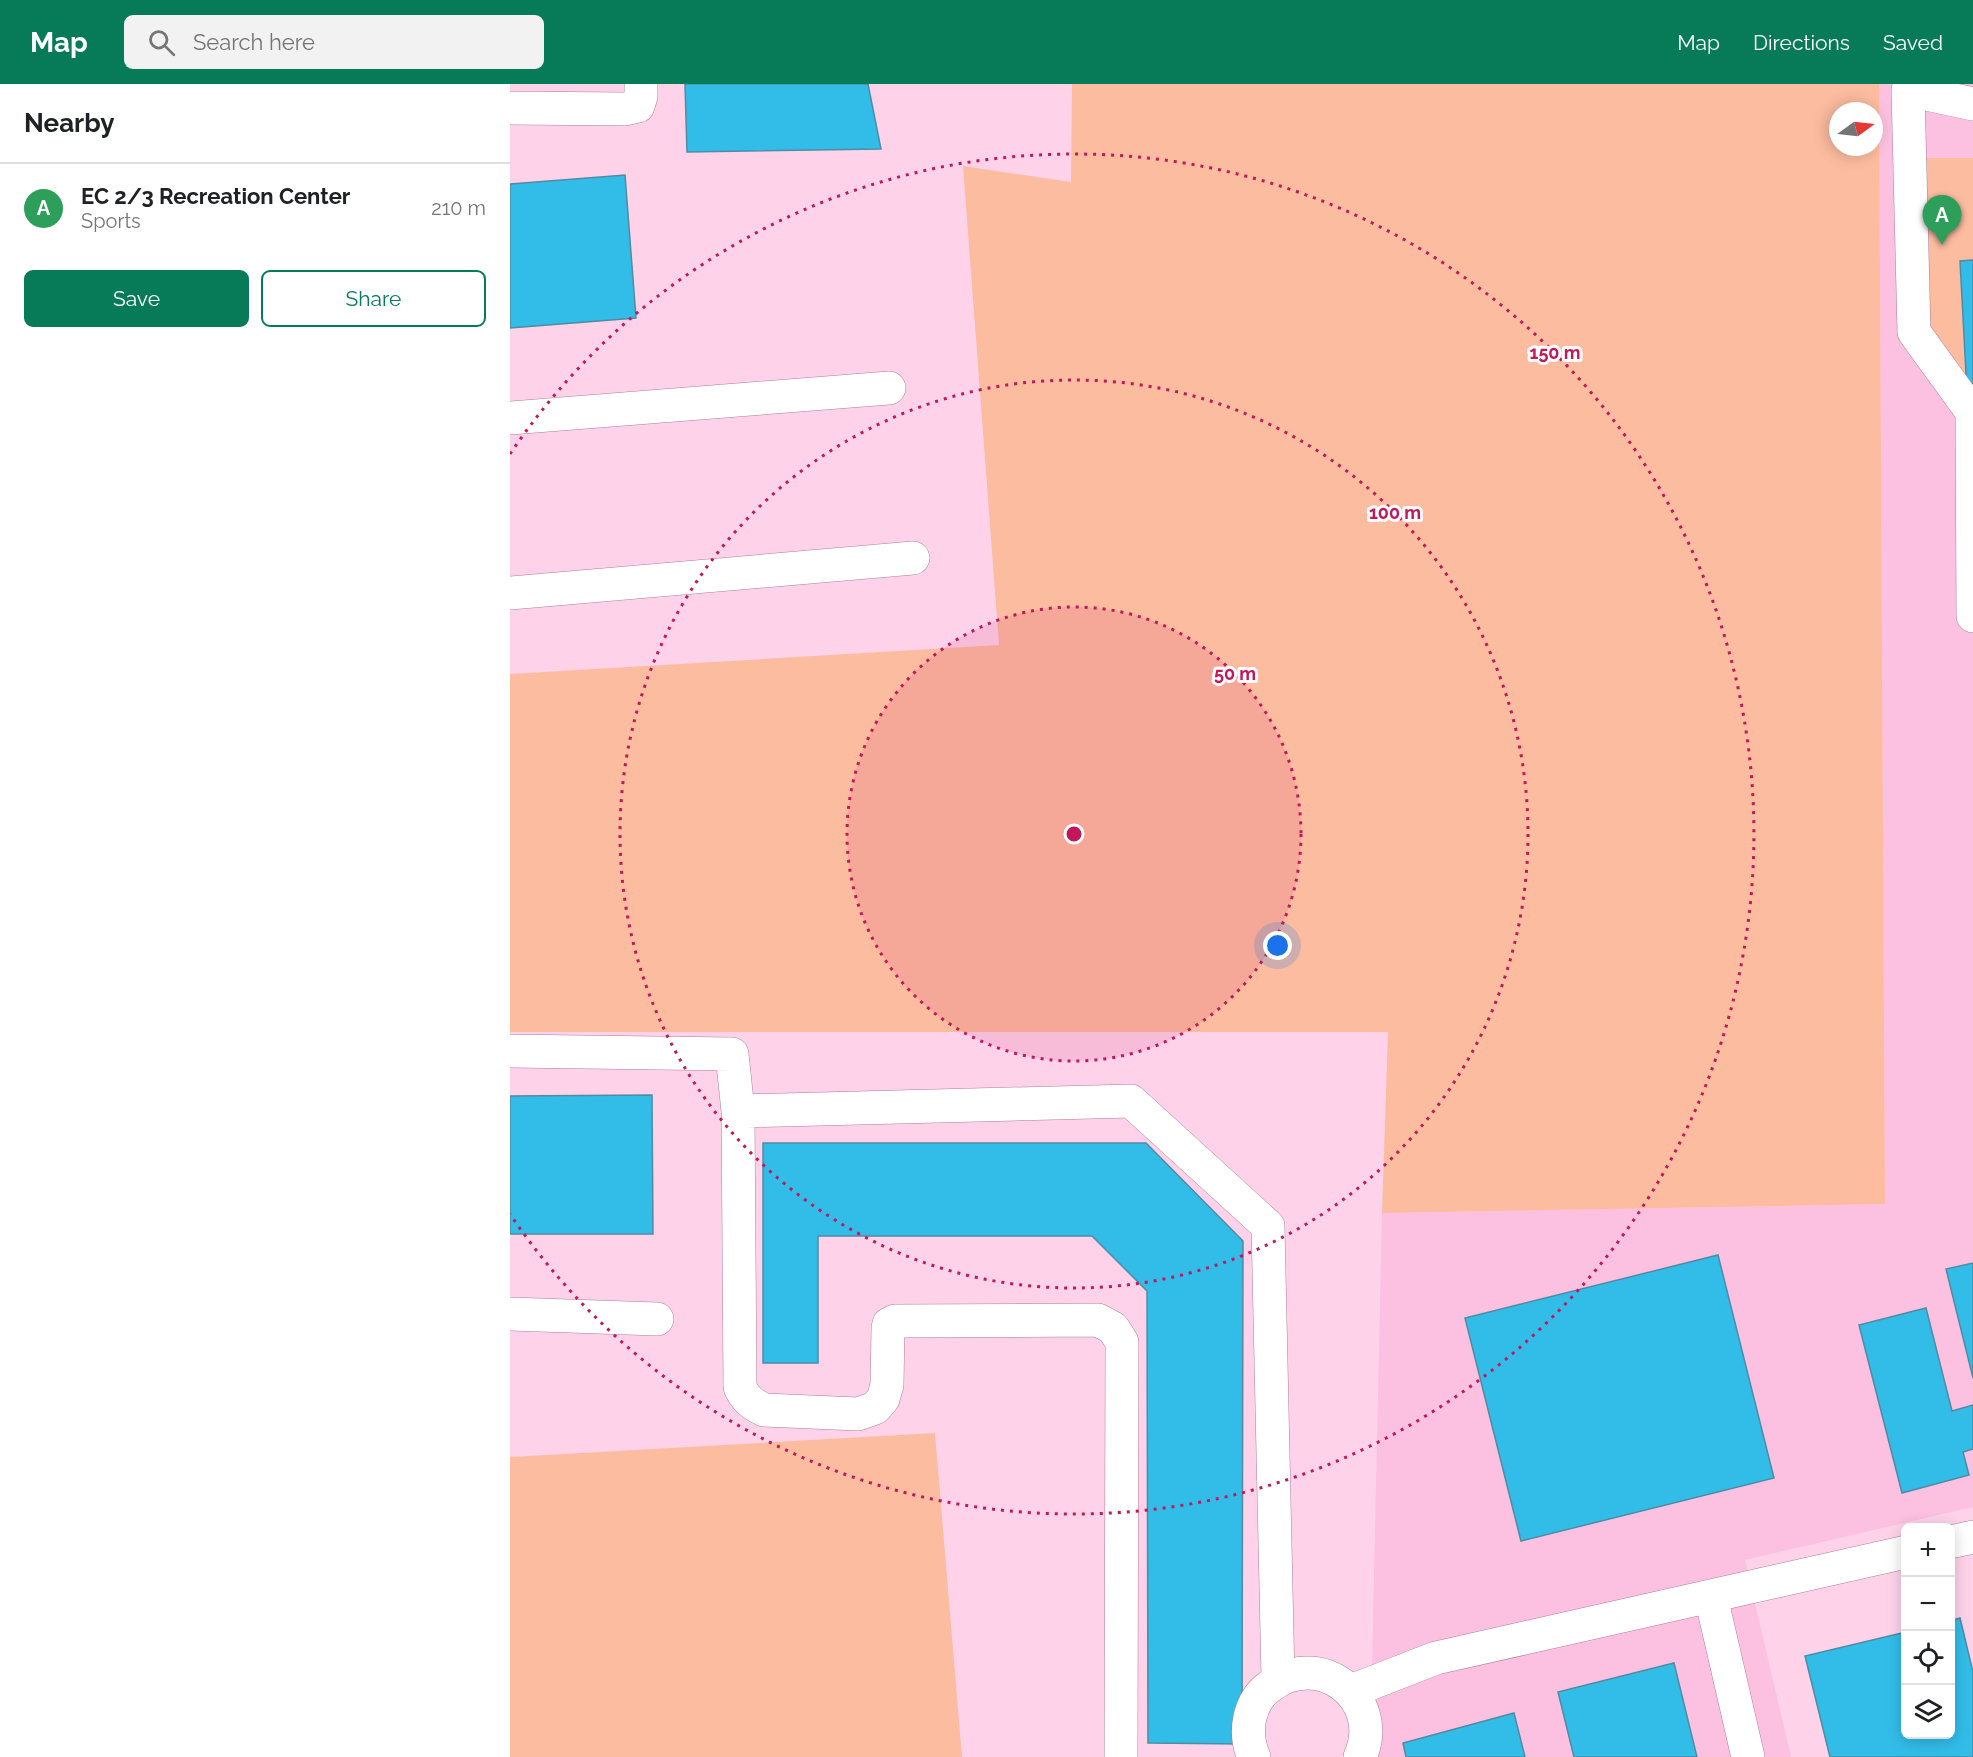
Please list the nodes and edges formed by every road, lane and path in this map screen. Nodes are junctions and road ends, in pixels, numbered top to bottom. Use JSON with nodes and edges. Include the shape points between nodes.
{"nodes":[{"id":1,"x":641,"y":84,"type":"edge"},
{"id":2,"x":1973,"y":104,"type":"edge"},
{"id":3,"x":510,"y":108,"type":"edge"},
{"id":4,"x":889,"y":388,"type":"dead end"},
{"id":5,"x":510,"y":418,"type":"edge"},
{"id":6,"x":1972,"y":445,"type":"edge"},
{"id":7,"x":913,"y":558,"type":"dead end"},
{"id":8,"x":510,"y":593,"type":"edge"},
{"id":9,"x":1973,"y":616,"type":"edge"},
{"id":10,"x":510,"y":1051,"type":"edge"},
{"id":11,"x":738,"y":1111,"type":"junction"},
{"id":12,"x":510,"y":1314,"type":"edge"},
{"id":13,"x":657,"y":1319,"type":"dead end"},
{"id":14,"x":1973,"y":1537,"type":"edge"},
{"id":15,"x":1955,"y":1541,"type":"edge"},
{"id":16,"x":1901,"y":1553,"type":"edge"},
{"id":17,"x":1711,"y":1597,"type":"junction"},
{"id":18,"x":1278,"y":1679,"type":"junction"},
{"id":19,"x":1351,"y":1691,"type":"junction"},
{"id":20,"x":1121,"y":1757,"type":"edge"},
{"id":21,"x":1254,"y":1757,"type":"edge"},
{"id":22,"x":1360,"y":1757,"type":"edge"},
{"id":23,"x":1748,"y":1757,"type":"edge"}],
"edges":[{"from":1,"to":3,"type":"street","via":[[638,106]]},
{"from":2,"to":6,"type":"street","via":[[1908,90],[1914,332],[1972,412]]},
{"from":4,"to":5,"type":"street"},
{"from":6,"to":9,"type":"street"},
{"from":7,"to":8,"type":"street"},
{"from":10,"to":11,"type":"street","via":[[732,1054]]},
{"from":11,"to":18,"type":"street","via":[[1131,1101],[1268,1226]]},
{"from":11,"to":20,"type":"street","via":[[740,1387],[754,1405],[764,1410],[858,1414],[875,1407],[883,1400],[887,1385],[888,1328],[895,1321],[1098,1320],[1113,1328],[1122,1342]]},
{"from":12,"to":13,"type":"street"},
{"from":14,"to":15,"type":"street"},
{"from":16,"to":17,"type":"street"},
{"from":17,"to":19,"type":"street","via":[[1436,1658]]},
{"from":17,"to":23,"type":"street"},
{"from":18,"to":19,"type":"street","via":[[1316,1673],[1335,1679]]},
{"from":18,"to":21,"type":"street","via":[[1262,1692],[1252,1709],[1248,1728]]},
{"from":19,"to":22,"type":"street","via":[[1362,1708],[1366,1728]]}]}
